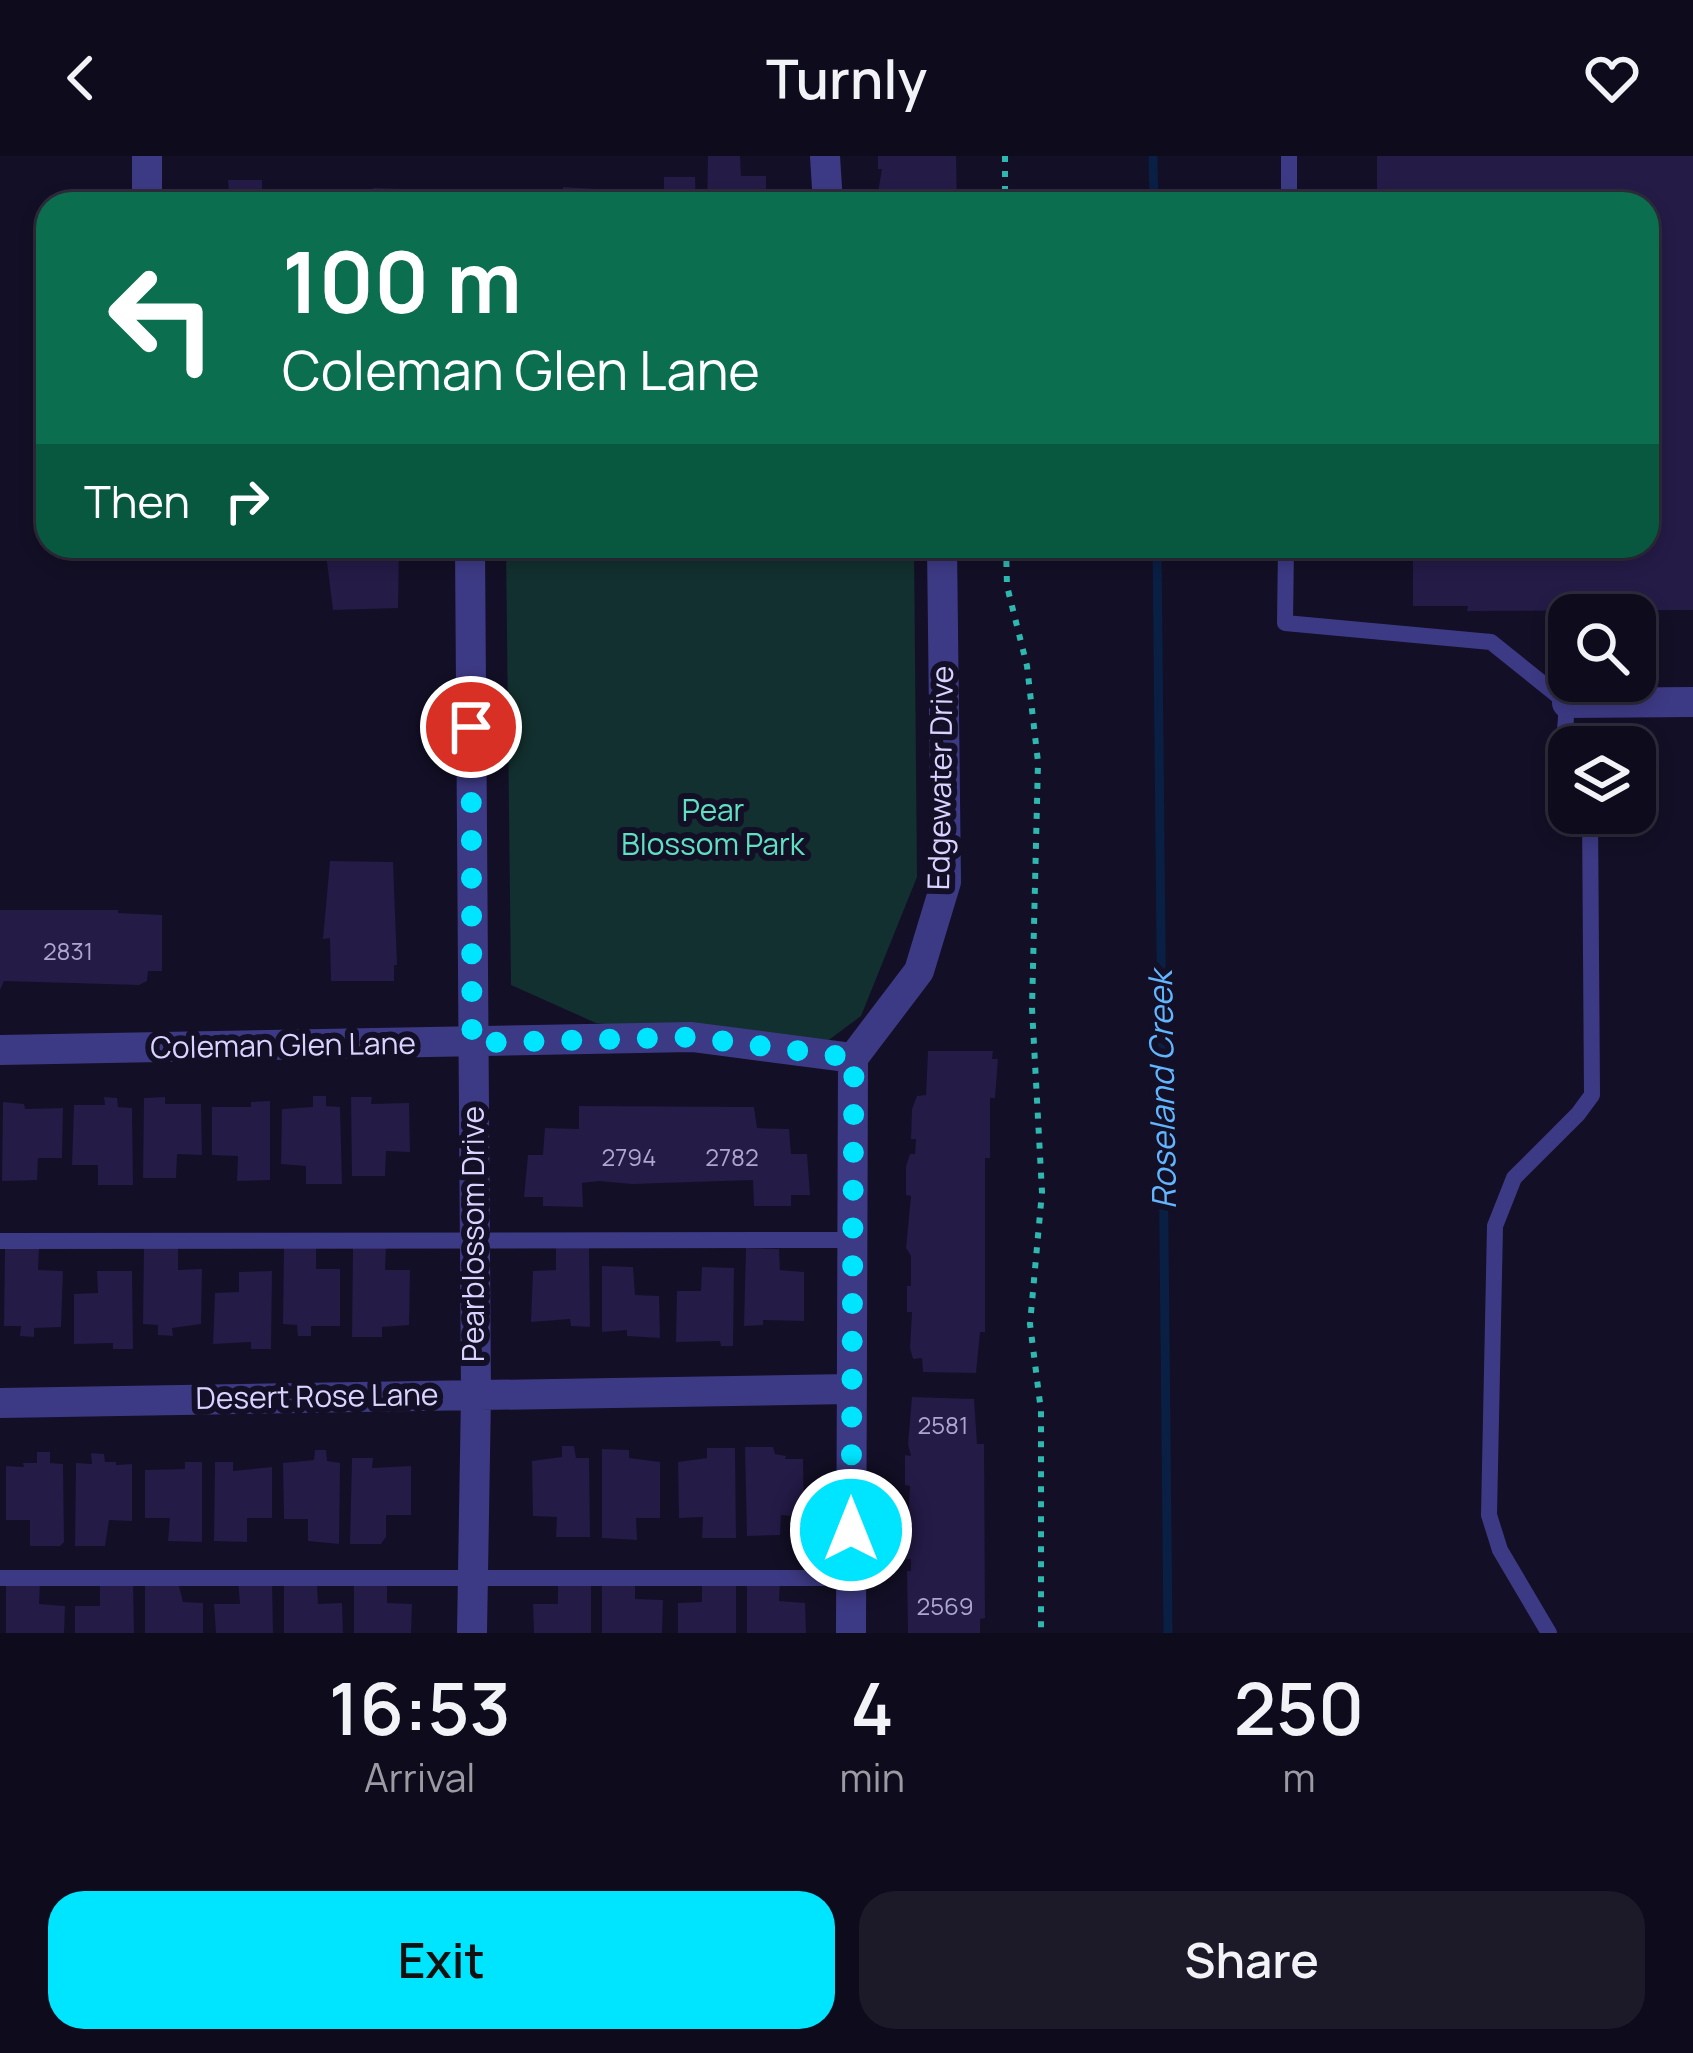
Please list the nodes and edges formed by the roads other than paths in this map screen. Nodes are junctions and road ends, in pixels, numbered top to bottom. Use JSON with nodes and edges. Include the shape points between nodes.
{"nodes":[{"id":1,"x":147,"y":156,"type":"edge"},
{"id":2,"x":825,"y":156,"type":"edge"},
{"id":3,"x":1289,"y":156,"type":"edge"},
{"id":4,"x":147,"y":192,"type":"edge"},
{"id":5,"x":827,"y":192,"type":"edge"},
{"id":6,"x":1289,"y":192,"type":"edge"},
{"id":7,"x":470,"y":558,"type":"edge"},
{"id":8,"x":942,"y":558,"type":"edge"},
{"id":9,"x":1286,"y":558,"type":"edge"},
{"id":10,"x":1693,"y":702,"type":"edge"},
{"id":11,"x":1567,"y":703,"type":"junction"},
{"id":12,"x":1565,"y":726,"type":"edge"},
{"id":13,"x":1590,"y":834,"type":"edge"},
{"id":14,"x":472,"y":1043,"type":"junction"},
{"id":15,"x":0,"y":1050,"type":"edge"},
{"id":16,"x":854,"y":1058,"type":"junction"},
{"id":17,"x":852,"y":1240,"type":"junction"},
{"id":18,"x":0,"y":1241,"type":"edge"},
{"id":19,"x":475,"y":1243,"type":"junction"},
{"id":20,"x":850,"y":1389,"type":"junction"},
{"id":21,"x":476,"y":1394,"type":"junction"},
{"id":22,"x":0,"y":1403,"type":"edge"},
{"id":23,"x":473,"y":1576,"type":"junction"},
{"id":24,"x":0,"y":1578,"type":"edge"},
{"id":25,"x":851,"y":1578,"type":"junction"},
{"id":26,"x":472,"y":1633,"type":"edge"},
{"id":27,"x":851,"y":1633,"type":"edge"},
{"id":28,"x":1549,"y":1633,"type":"edge"}],
"edges":[{"from":1,"to":4,"type":"street"},
{"from":2,"to":5,"type":"street"},
{"from":3,"to":6,"type":"lane"},
{"from":7,"to":14,"type":"street","name":"Pearblossom Drive"},
{"from":8,"to":16,"type":"street","name":"Edgewater Drive","via":[[946,882],[919,971]]},
{"from":9,"to":11,"type":"lane","via":[[1285,622],[1492,642]]},
{"from":10,"to":11,"type":"street"},
{"from":11,"to":12,"type":"lane"},
{"from":13,"to":28,"type":"lane","via":[[1592,1094],[1514,1178],[1495,1226],[1489,1515],[1500,1550]]},
{"from":14,"to":15,"type":"street","name":"Coleman Glen Lane"},
{"from":14,"to":16,"type":"street","name":"Coleman Glen Lane","via":[[692,1037]]},
{"from":14,"to":19,"type":"street","name":"Pearblossom Drive"},
{"from":16,"to":17,"type":"street"},
{"from":17,"to":19,"type":"lane"},
{"from":17,"to":20,"type":"street"},
{"from":18,"to":19,"type":"lane"},
{"from":19,"to":21,"type":"street","name":"Pearblossom Drive"},
{"from":20,"to":21,"type":"street","name":"Desert Rose Lane"},
{"from":20,"to":25,"type":"street"},
{"from":21,"to":22,"type":"street","name":"Desert Rose Lane"},
{"from":21,"to":23,"type":"street","name":"Pearblossom Drive"},
{"from":23,"to":24,"type":"lane"},
{"from":23,"to":25,"type":"lane"},
{"from":23,"to":26,"type":"street","name":"Pearblossom Drive"},
{"from":25,"to":27,"type":"street"}]}
